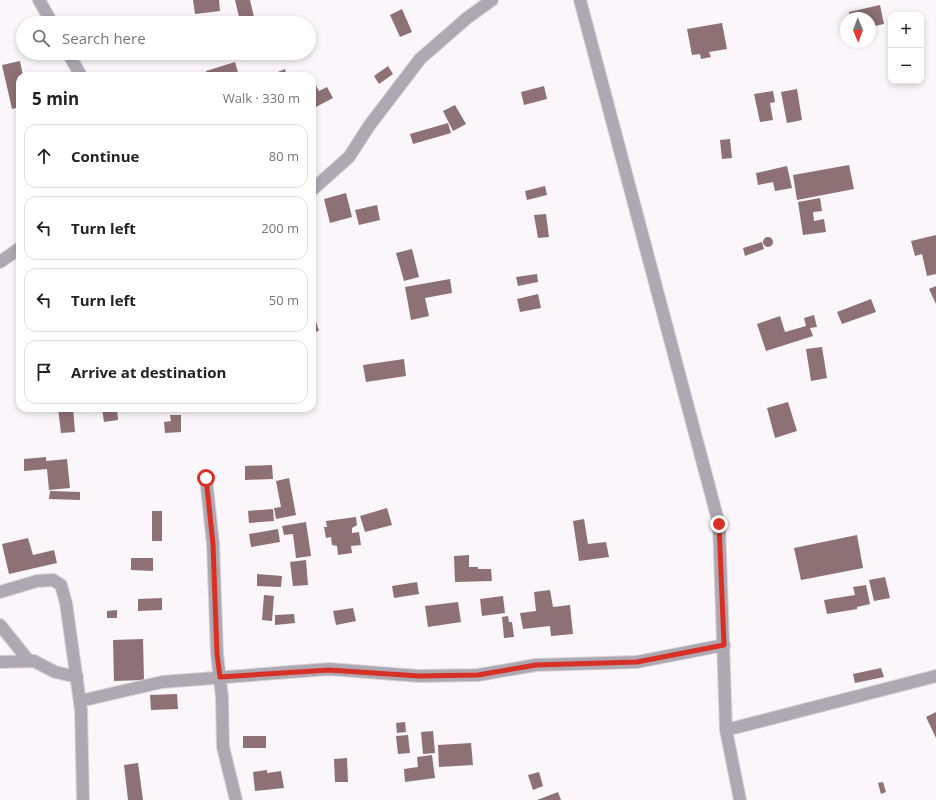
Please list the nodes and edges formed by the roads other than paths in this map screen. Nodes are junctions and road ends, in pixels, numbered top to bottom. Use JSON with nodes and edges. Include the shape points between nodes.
{"nodes":[{"id":1,"x":39,"y":0,"type":"edge"},
{"id":2,"x":492,"y":0,"type":"edge"},
{"id":3,"x":580,"y":0,"type":"edge"},
{"id":4,"x":48,"y":16,"type":"edge"},
{"id":5,"x":72,"y":60,"type":"edge"},
{"id":6,"x":79,"y":72,"type":"edge"},
{"id":7,"x":316,"y":186,"type":"edge"},
{"id":8,"x":16,"y":251,"type":"edge"},
{"id":9,"x":0,"y":262,"type":"edge"},
{"id":10,"x":206,"y":478,"type":"dead end"},
{"id":11,"x":0,"y":592,"type":"edge"},
{"id":12,"x":0,"y":625,"type":"edge"},
{"id":13,"x":724,"y":645,"type":"junction"},
{"id":14,"x":29,"y":661,"type":"junction"},
{"id":15,"x":0,"y":662,"type":"edge"},
{"id":16,"x":936,"y":676,"type":"edge"},
{"id":17,"x":220,"y":677,"type":"junction"},
{"id":18,"x":77,"y":678,"type":"junction"},
{"id":19,"x":80,"y":701,"type":"junction"},
{"id":20,"x":726,"y":730,"type":"junction"},
{"id":21,"x":83,"y":800,"type":"edge"},
{"id":22,"x":236,"y":800,"type":"edge"},
{"id":23,"x":740,"y":800,"type":"edge"}],
"edges":[{"from":1,"to":4,"type":"street"},
{"from":2,"to":7,"type":"street","via":[[420,59],[349,157]]},
{"from":3,"to":13,"type":"street","via":[[719,524]]},
{"from":5,"to":6,"type":"street"},
{"from":8,"to":9,"type":"street"},
{"from":10,"to":17,"type":"street","via":[[213,544]]},
{"from":11,"to":18,"type":"street","via":[[37,581],[53,580],[61,586],[66,603]]},
{"from":12,"to":14,"type":"street"},
{"from":13,"to":17,"type":"street","via":[[637,662],[536,665],[478,675],[419,676],[329,670]]},
{"from":13,"to":20,"type":"street"},
{"from":14,"to":15,"type":"street"},
{"from":14,"to":18,"type":"street"},
{"from":16,"to":20,"type":"street"},
{"from":17,"to":19,"type":"street","via":[[162,682]]},
{"from":17,"to":22,"type":"street","via":[[223,747]]},
{"from":18,"to":19,"type":"street"},
{"from":19,"to":21,"type":"street"},
{"from":20,"to":23,"type":"street"}]}
